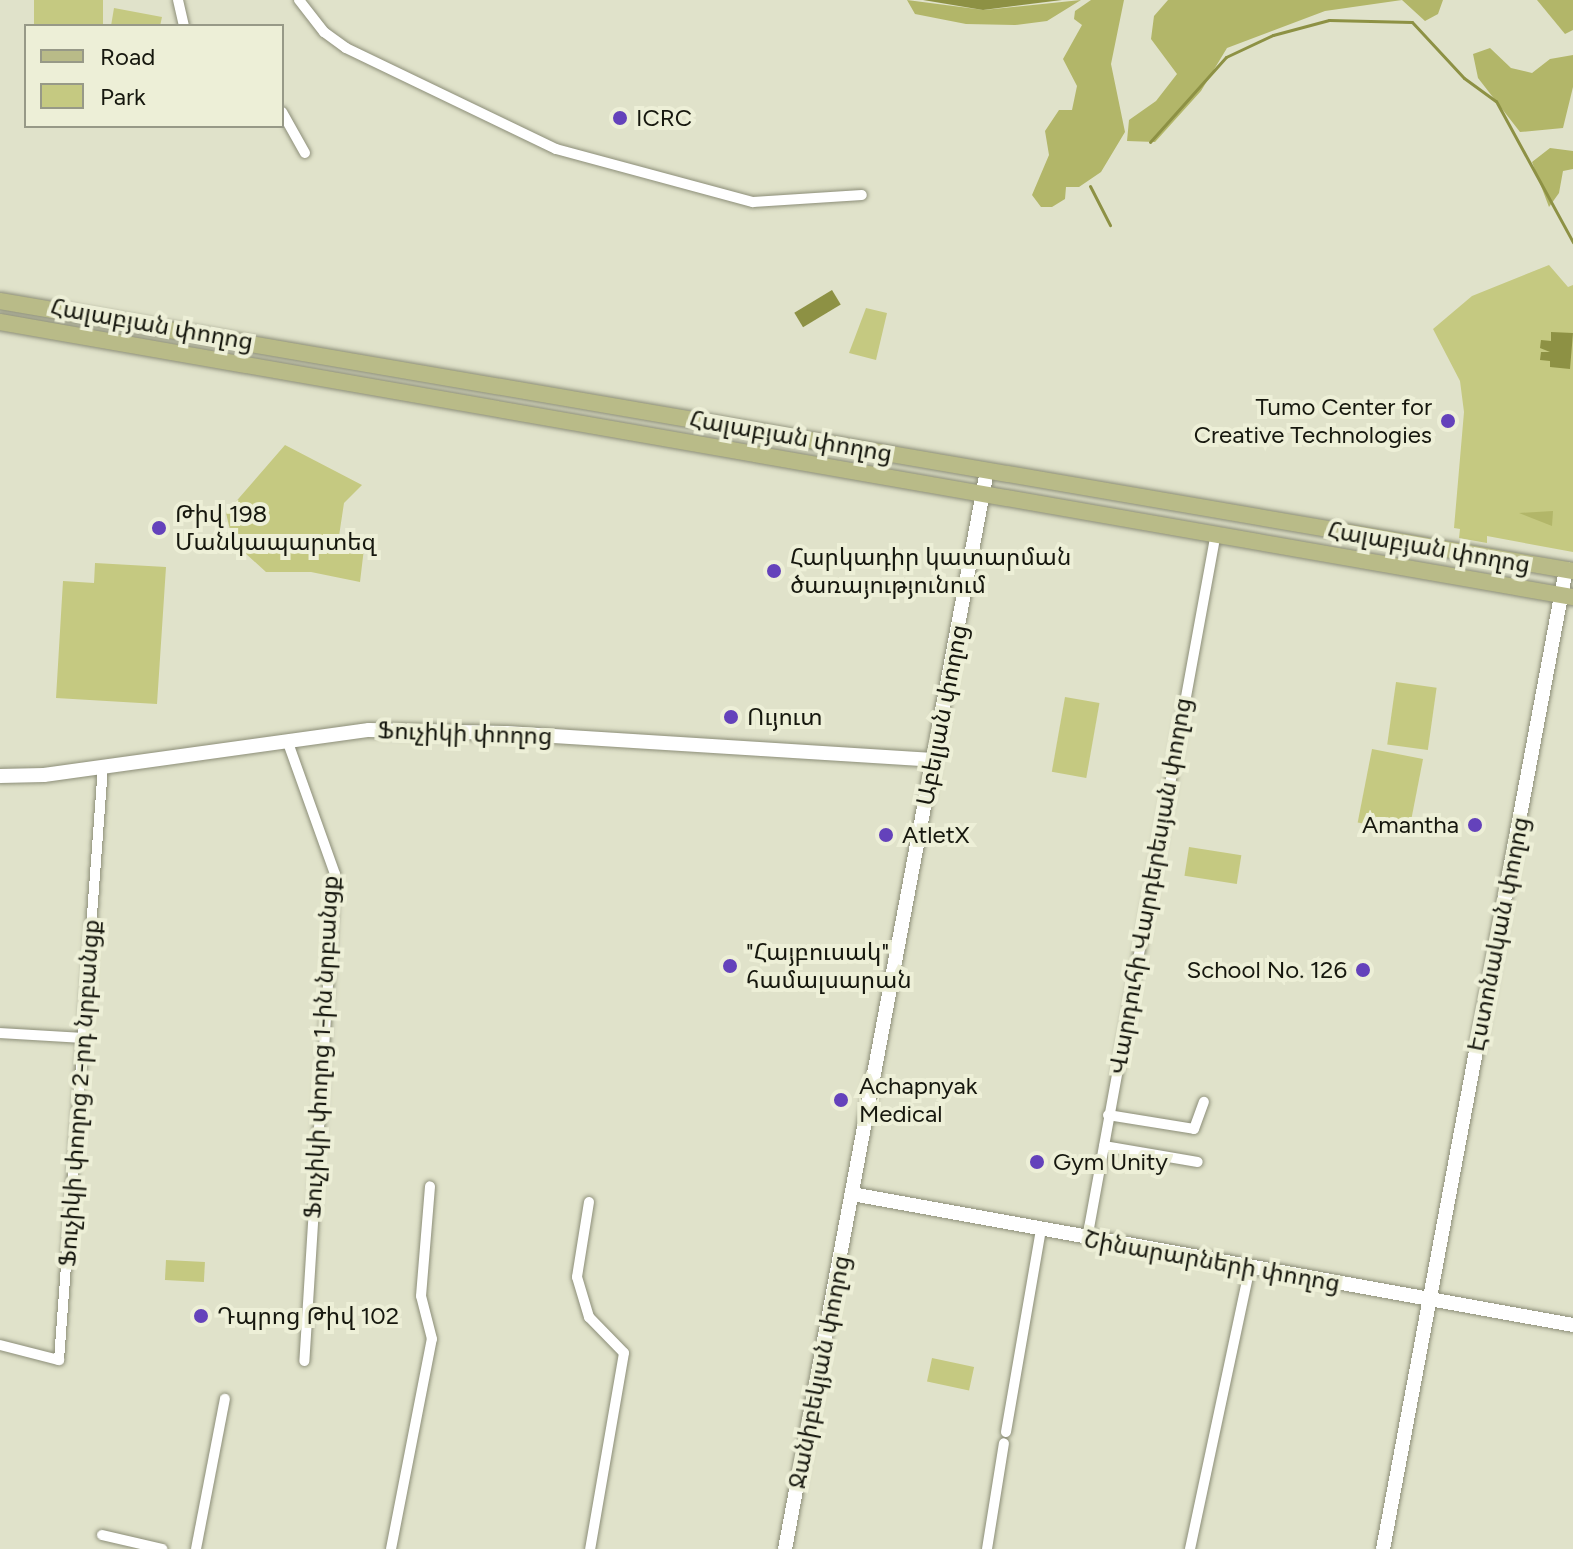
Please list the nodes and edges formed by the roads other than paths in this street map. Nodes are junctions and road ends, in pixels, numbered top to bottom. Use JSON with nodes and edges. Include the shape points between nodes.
{"nodes":[{"id":1,"x":178,"y":0,"type":"edge"},
{"id":2,"x":299,"y":0,"type":"edge"},
{"id":3,"x":184,"y":24,"type":"edge"},
{"id":4,"x":284,"y":116,"type":"edge"},
{"id":5,"x":305,"y":153,"type":"dead end"},
{"id":6,"x":862,"y":195,"type":"dead end"},
{"id":7,"x":0,"y":301,"type":"edge"},
{"id":8,"x":0,"y":322,"type":"edge"},
{"id":9,"x":546,"y":397,"type":"junction"},
{"id":10,"x":543,"y":417,"type":"junction"},
{"id":11,"x":836,"y":446,"type":"junction"},
{"id":12,"x":831,"y":468,"type":"junction"},
{"id":13,"x":987,"y":471,"type":"junction"},
{"id":14,"x":983,"y":494,"type":"junction"},
{"id":15,"x":1216,"y":533,"type":"junction"},
{"id":16,"x":1570,"y":570,"type":"edge"},
{"id":17,"x":1568,"y":596,"type":"edge"},
{"id":18,"x":287,"y":740,"type":"junction"},
{"id":19,"x":933,"y":760,"type":"junction"},
{"id":20,"x":103,"y":767,"type":"junction"},
{"id":21,"x":0,"y":776,"type":"edge"},
{"id":22,"x":0,"y":1033,"type":"edge"},
{"id":23,"x":83,"y":1038,"type":"junction"},
{"id":24,"x":1204,"y":1102,"type":"dead end"},
{"id":25,"x":1108,"y":1115,"type":"junction"},
{"id":26,"x":1104,"y":1146,"type":"junction"},
{"id":27,"x":1198,"y":1162,"type":"dead end"},
{"id":28,"x":430,"y":1186,"type":"dead end"},
{"id":29,"x":852,"y":1194,"type":"junction"},
{"id":30,"x":589,"y":1202,"type":"dead end"},
{"id":31,"x":1041,"y":1230,"type":"junction"},
{"id":32,"x":1087,"y":1239,"type":"junction"},
{"id":33,"x":1250,"y":1267,"type":"junction"},
{"id":34,"x":1429,"y":1299,"type":"junction"},
{"id":35,"x":1573,"y":1325,"type":"edge"},
{"id":36,"x":0,"y":1345,"type":"edge"},
{"id":37,"x":304,"y":1361,"type":"dead end"},
{"id":38,"x":225,"y":1399,"type":"dead end"},
{"id":39,"x":102,"y":1535,"type":"dead end"},
{"id":40,"x":162,"y":1549,"type":"edge"},
{"id":41,"x":196,"y":1549,"type":"edge"},
{"id":42,"x":391,"y":1549,"type":"edge"},
{"id":43,"x":590,"y":1549,"type":"edge"},
{"id":44,"x":785,"y":1549,"type":"edge"},
{"id":45,"x":987,"y":1549,"type":"edge"},
{"id":46,"x":1190,"y":1549,"type":"edge"},
{"id":47,"x":1383,"y":1549,"type":"edge"}],
"edges":[{"from":1,"to":3,"type":"street"},
{"from":2,"to":6,"type":"street","via":[[324,32],[346,48],[556,149],[753,202]]},
{"from":4,"to":5,"type":"street"},
{"from":7,"to":9,"type":"main road","name":"Հալաբյան փողոց"},
{"from":8,"to":10,"type":"main road","name":"Հալաբյան փողոց"},
{"from":9,"to":10,"type":"main road","via":[[537,404]]},
{"from":9,"to":11,"type":"main road","name":"Հալաբյան փողոց"},
{"from":10,"to":12,"type":"main road","name":"Հալաբյան փողոց"},
{"from":11,"to":12,"type":"main road","via":[[841,459]]},
{"from":11,"to":13,"type":"main road","name":"Հալաբյան փողոց"},
{"from":12,"to":14,"type":"main road","name":"Հալաբյան փողոց"},
{"from":13,"to":14,"type":"street","name":"Աբելյան փողոց"},
{"from":13,"to":16,"type":"main road","name":"Հալաբյան փողոց"},
{"from":14,"to":15,"type":"main road","name":"Հալաբյան փողոց"},
{"from":14,"to":19,"type":"street","name":"Աբելյան փողոց"},
{"from":15,"to":17,"type":"main road","name":"Հալաբյան փողոց"},
{"from":15,"to":25,"type":"street","name":"Վարդուհի Վարդերեսյան փողոց"},
{"from":16,"to":17,"type":"street","name":"Էստոնական փողոց"},
{"from":17,"to":34,"type":"street","name":"Էստոնական փողոց"},
{"from":18,"to":19,"type":"street","name":"Ֆուչիկի փողոց","via":[[369,730],[506,733]]},
{"from":18,"to":20,"type":"street","name":"Ֆուչիկի փողոց"},
{"from":18,"to":37,"type":"street","name":"Ֆուչիկի փողոց 1-ին նրբանցք","via":[[335,874]]},
{"from":19,"to":29,"type":"street","name":"Աբելյան փողոց"},
{"from":20,"to":21,"type":"street","name":"Ֆուչիկի փողոց"},
{"from":20,"to":23,"type":"street","name":"Ֆուչիկի փողոց 2-րդ նրբանցք"},
{"from":22,"to":23,"type":"street"},
{"from":23,"to":36,"type":"street","name":"Ֆուչիկի փողոց 2-րդ նրբանցք","via":[[59,1360]]},
{"from":24,"to":25,"type":"street","via":[[1194,1129]]},
{"from":25,"to":26,"type":"street","name":"Վարդուհի Վարդերեսյան փողոց"},
{"from":26,"to":27,"type":"street"},
{"from":26,"to":32,"type":"street","name":"Վարդուհի Վարդերեսյան փողոց"},
{"from":28,"to":42,"type":"street","via":[[421,1296],[432,1339]]},
{"from":29,"to":31,"type":"street","name":"Շինարարների փողոց"},
{"from":29,"to":44,"type":"street","name":"Ջանիբեկյան փողոց"},
{"from":30,"to":43,"type":"street","via":[[577,1277],[589,1317],[624,1353]]},
{"from":31,"to":32,"type":"street","name":"Շինարարների փողոց"},
{"from":31,"to":45,"type":"street"},
{"from":32,"to":33,"type":"street","name":"Շինարարների փողոց"},
{"from":33,"to":34,"type":"street","name":"Շինարարների փողոց"},
{"from":33,"to":46,"type":"street"},
{"from":34,"to":35,"type":"street","name":"Շինարարների փողոց"},
{"from":34,"to":47,"type":"street","name":"Էստոնական փողոց"},
{"from":38,"to":41,"type":"street"},
{"from":39,"to":40,"type":"street"}]}
